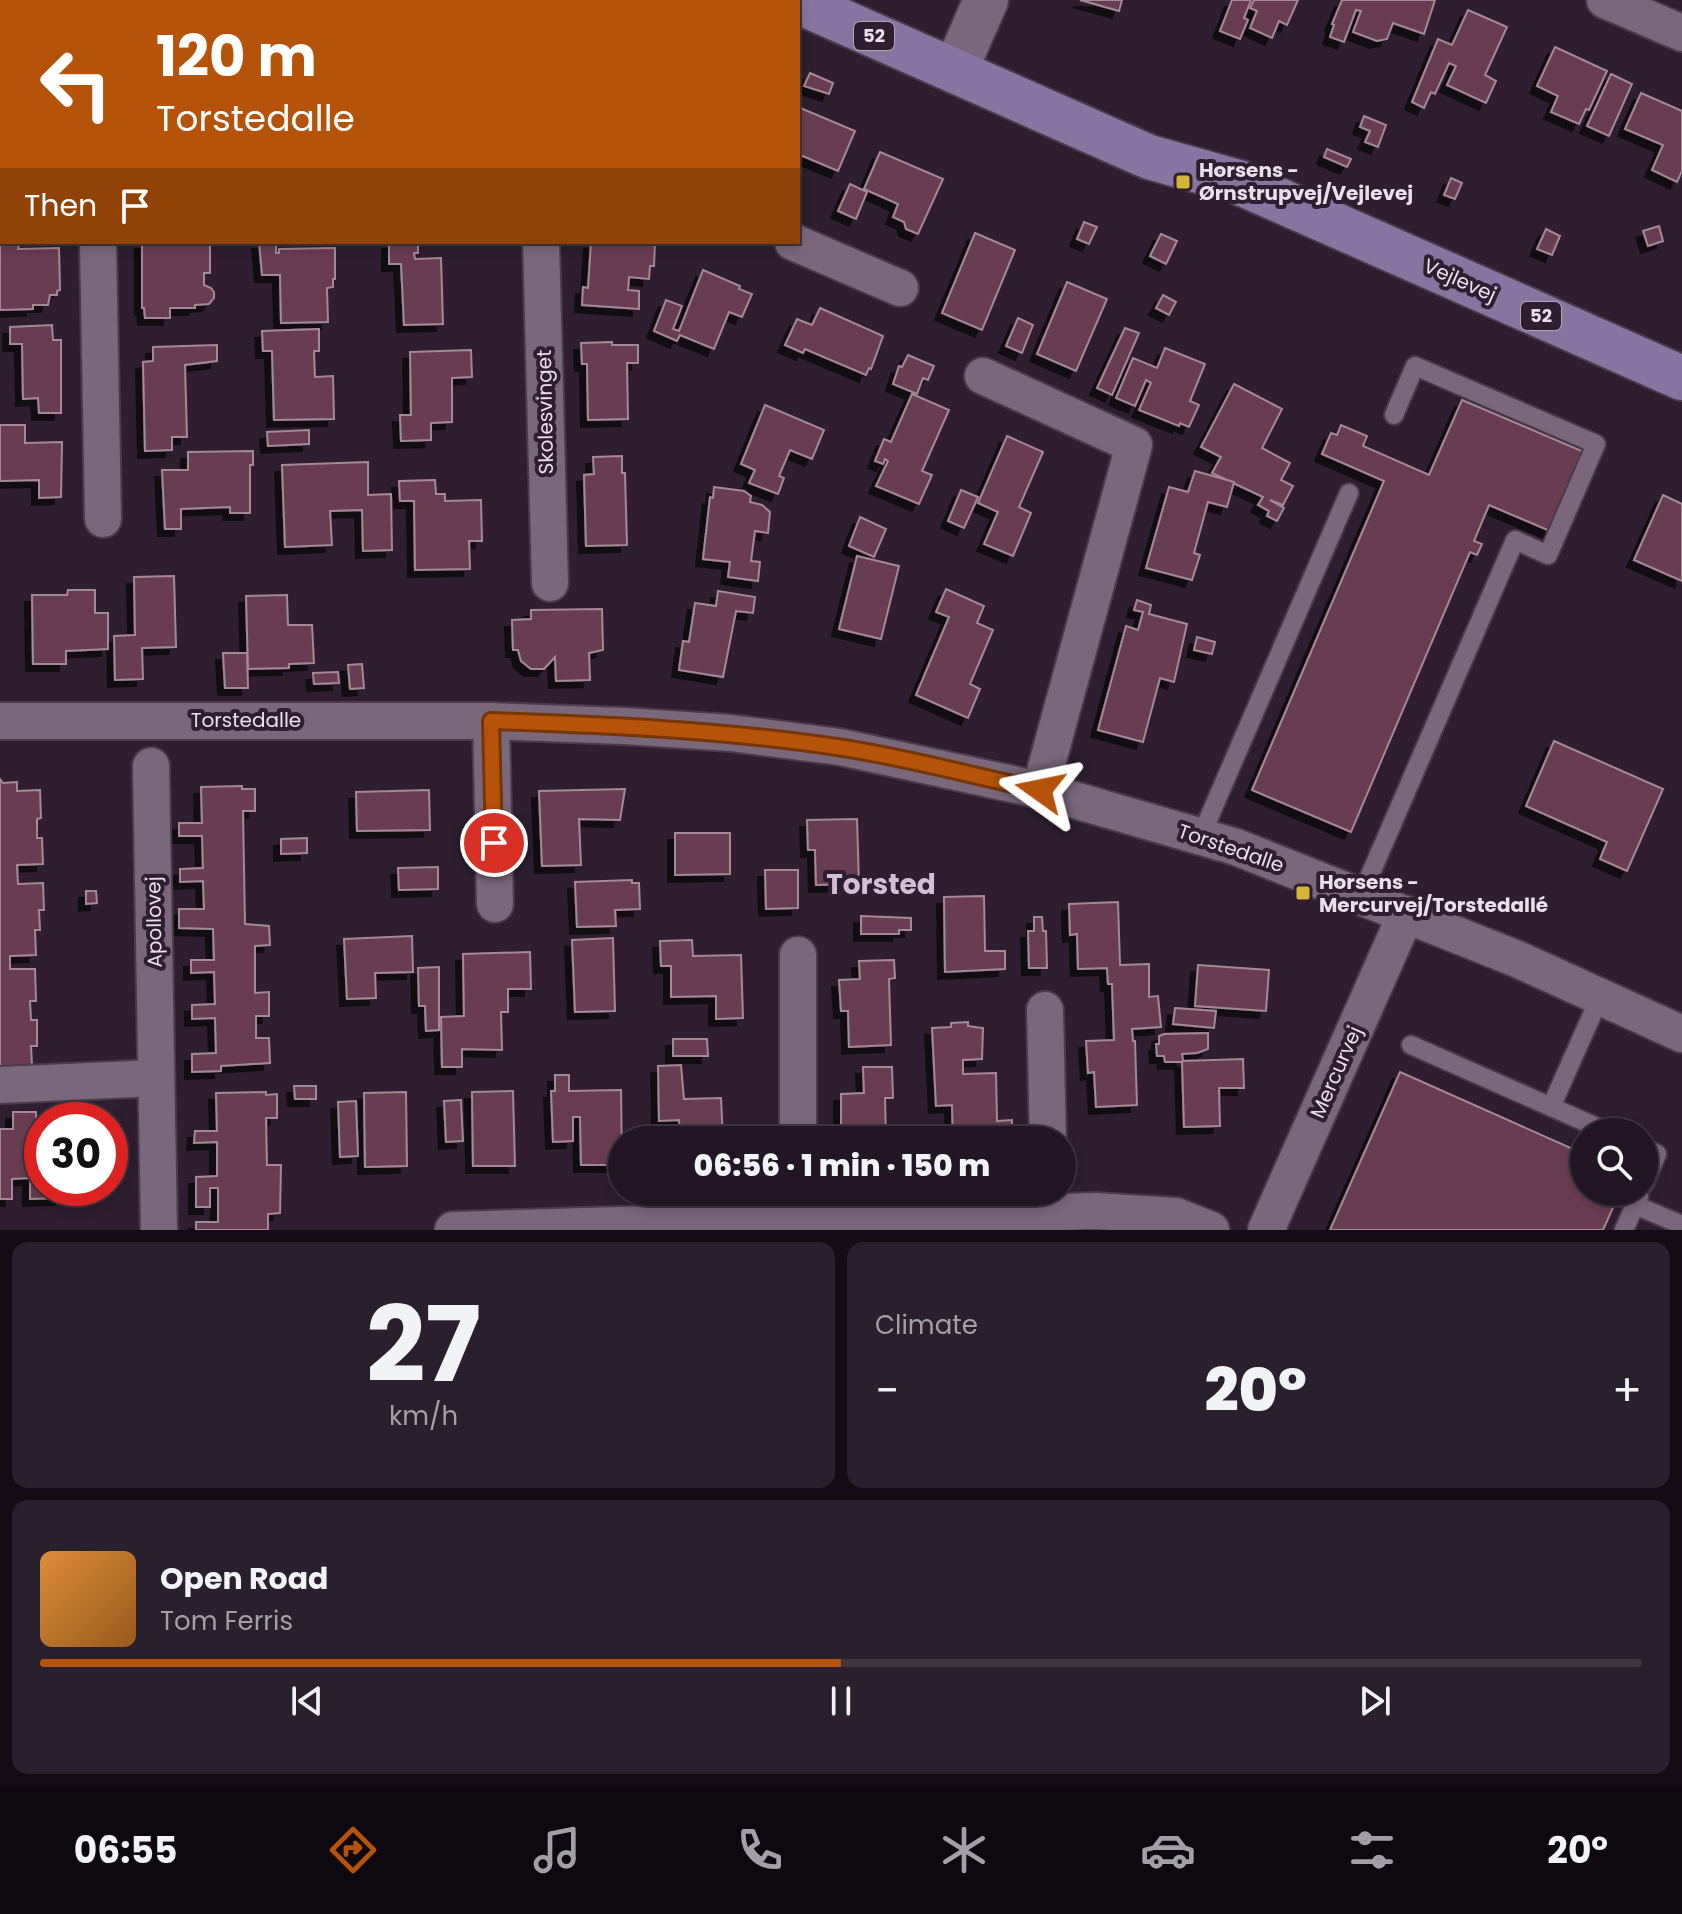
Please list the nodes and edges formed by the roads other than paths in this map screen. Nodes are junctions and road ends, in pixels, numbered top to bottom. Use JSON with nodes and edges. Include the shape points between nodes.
{"nodes":[{"id":1,"x":869,"y":0,"type":"edge"},
{"id":2,"x":986,"y":0,"type":"edge"},
{"id":3,"x":1605,"y":0,"type":"edge"},
{"id":4,"x":800,"y":2,"type":"edge"},
{"id":5,"x":1682,"y":33,"type":"edge"},
{"id":6,"x":961,"y":57,"type":"junction"},
{"id":7,"x":98,"y":244,"type":"edge"},
{"id":8,"x":541,"y":244,"type":"edge"},
{"id":9,"x":798,"y":244,"type":"edge"},
{"id":10,"x":900,"y":288,"type":"dead end"},
{"id":11,"x":983,"y":376,"type":"dead end"},
{"id":12,"x":1682,"y":378,"type":"edge"},
{"id":13,"x":1394,"y":415,"type":"dead end"},
{"id":14,"x":1349,"y":493,"type":"dead end"},
{"id":15,"x":103,"y":519,"type":"dead end"},
{"id":16,"x":550,"y":583,"type":"dead end"},
{"id":17,"x":0,"y":721,"type":"edge"},
{"id":18,"x":491,"y":721,"type":"junction"},
{"id":19,"x":151,"y":766,"type":"dead end"},
{"id":20,"x":1040,"y":790,"type":"junction"},
{"id":21,"x":1201,"y":836,"type":"junction"},
{"id":22,"x":1361,"y":896,"type":"junction"},
{"id":23,"x":495,"y":904,"type":"dead end"},
{"id":24,"x":1406,"y":914,"type":"junction"},
{"id":25,"x":798,"y":955,"type":"dead end"},
{"id":26,"x":1600,"y":997,"type":"junction"},
{"id":27,"x":1045,"y":1010,"type":"dead end"},
{"id":28,"x":1682,"y":1034,"type":"edge"},
{"id":29,"x":1411,"y":1045,"type":"dead end"},
{"id":30,"x":156,"y":1078,"type":"junction"},
{"id":31,"x":0,"y":1085,"type":"edge"},
{"id":32,"x":1551,"y":1107,"type":"junction"},
{"id":33,"x":1576,"y":1118,"type":"edge"},
{"id":34,"x":798,"y":1126,"type":"edge"},
{"id":35,"x":1048,"y":1126,"type":"edge"},
{"id":36,"x":849,"y":1206,"type":"edge"},
{"id":37,"x":1070,"y":1206,"type":"edge"},
{"id":38,"x":1634,"y":1206,"type":"edge"},
{"id":39,"x":1651,"y":1206,"type":"edge"},
{"id":40,"x":799,"y":1207,"type":"edge"},
{"id":41,"x":1682,"y":1225,"type":"edge"},
{"id":42,"x":159,"y":1230,"type":"edge"},
{"id":43,"x":453,"y":1230,"type":"edge"},
{"id":44,"x":1211,"y":1230,"type":"edge"},
{"id":45,"x":1266,"y":1230,"type":"edge"},
{"id":46,"x":1624,"y":1230,"type":"edge"}],
"edges":[{"from":1,"to":6,"type":"main road","name":"Vejlevej","number":"52"},
{"from":2,"to":6,"type":"street"},
{"from":3,"to":5,"type":"street"},
{"from":4,"to":6,"type":"main road","name":"Vejlevej","number":"52"},
{"from":6,"to":12,"type":"main road","name":"Vejlevej","number":"52","via":[[1149,157],[1238,182]]},
{"from":7,"to":15,"type":"street"},
{"from":8,"to":16,"type":"street","name":"Skolesvinget"},
{"from":9,"to":10,"type":"street"},
{"from":11,"to":20,"type":"street","via":[[1134,445]]},
{"from":13,"to":22,"type":"lane","via":[[1415,366],[1596,444],[1548,555],[1515,540]]},
{"from":14,"to":21,"type":"lane"},
{"from":17,"to":18,"type":"street","name":"Torstedalle"},
{"from":18,"to":20,"type":"street","name":"Torstedalle","via":[[731,733],[840,747]]},
{"from":18,"to":23,"type":"street"},
{"from":19,"to":30,"type":"street","name":"Apollovej"},
{"from":20,"to":21,"type":"street","name":"Torstedalle"},
{"from":21,"to":22,"type":"street","name":"Torstedalle"},
{"from":22,"to":24,"type":"street","name":"Torstedalle"},
{"from":24,"to":26,"type":"street","name":"Torstedalle"},
{"from":24,"to":45,"type":"street","name":"Mercurvej"},
{"from":25,"to":34,"type":"street"},
{"from":26,"to":28,"type":"street","name":"Torstedalle"},
{"from":26,"to":32,"type":"lane"},
{"from":27,"to":35,"type":"street"},
{"from":29,"to":32,"type":"lane"},
{"from":30,"to":31,"type":"street"},
{"from":30,"to":42,"type":"street","name":"Apollovej"},
{"from":32,"to":33,"type":"lane"},
{"from":36,"to":40,"type":"street"},
{"from":37,"to":44,"type":"street","via":[[1176,1216]]},
{"from":38,"to":46,"type":"lane"},
{"from":39,"to":41,"type":"lane"},
{"from":40,"to":43,"type":"street"}]}
